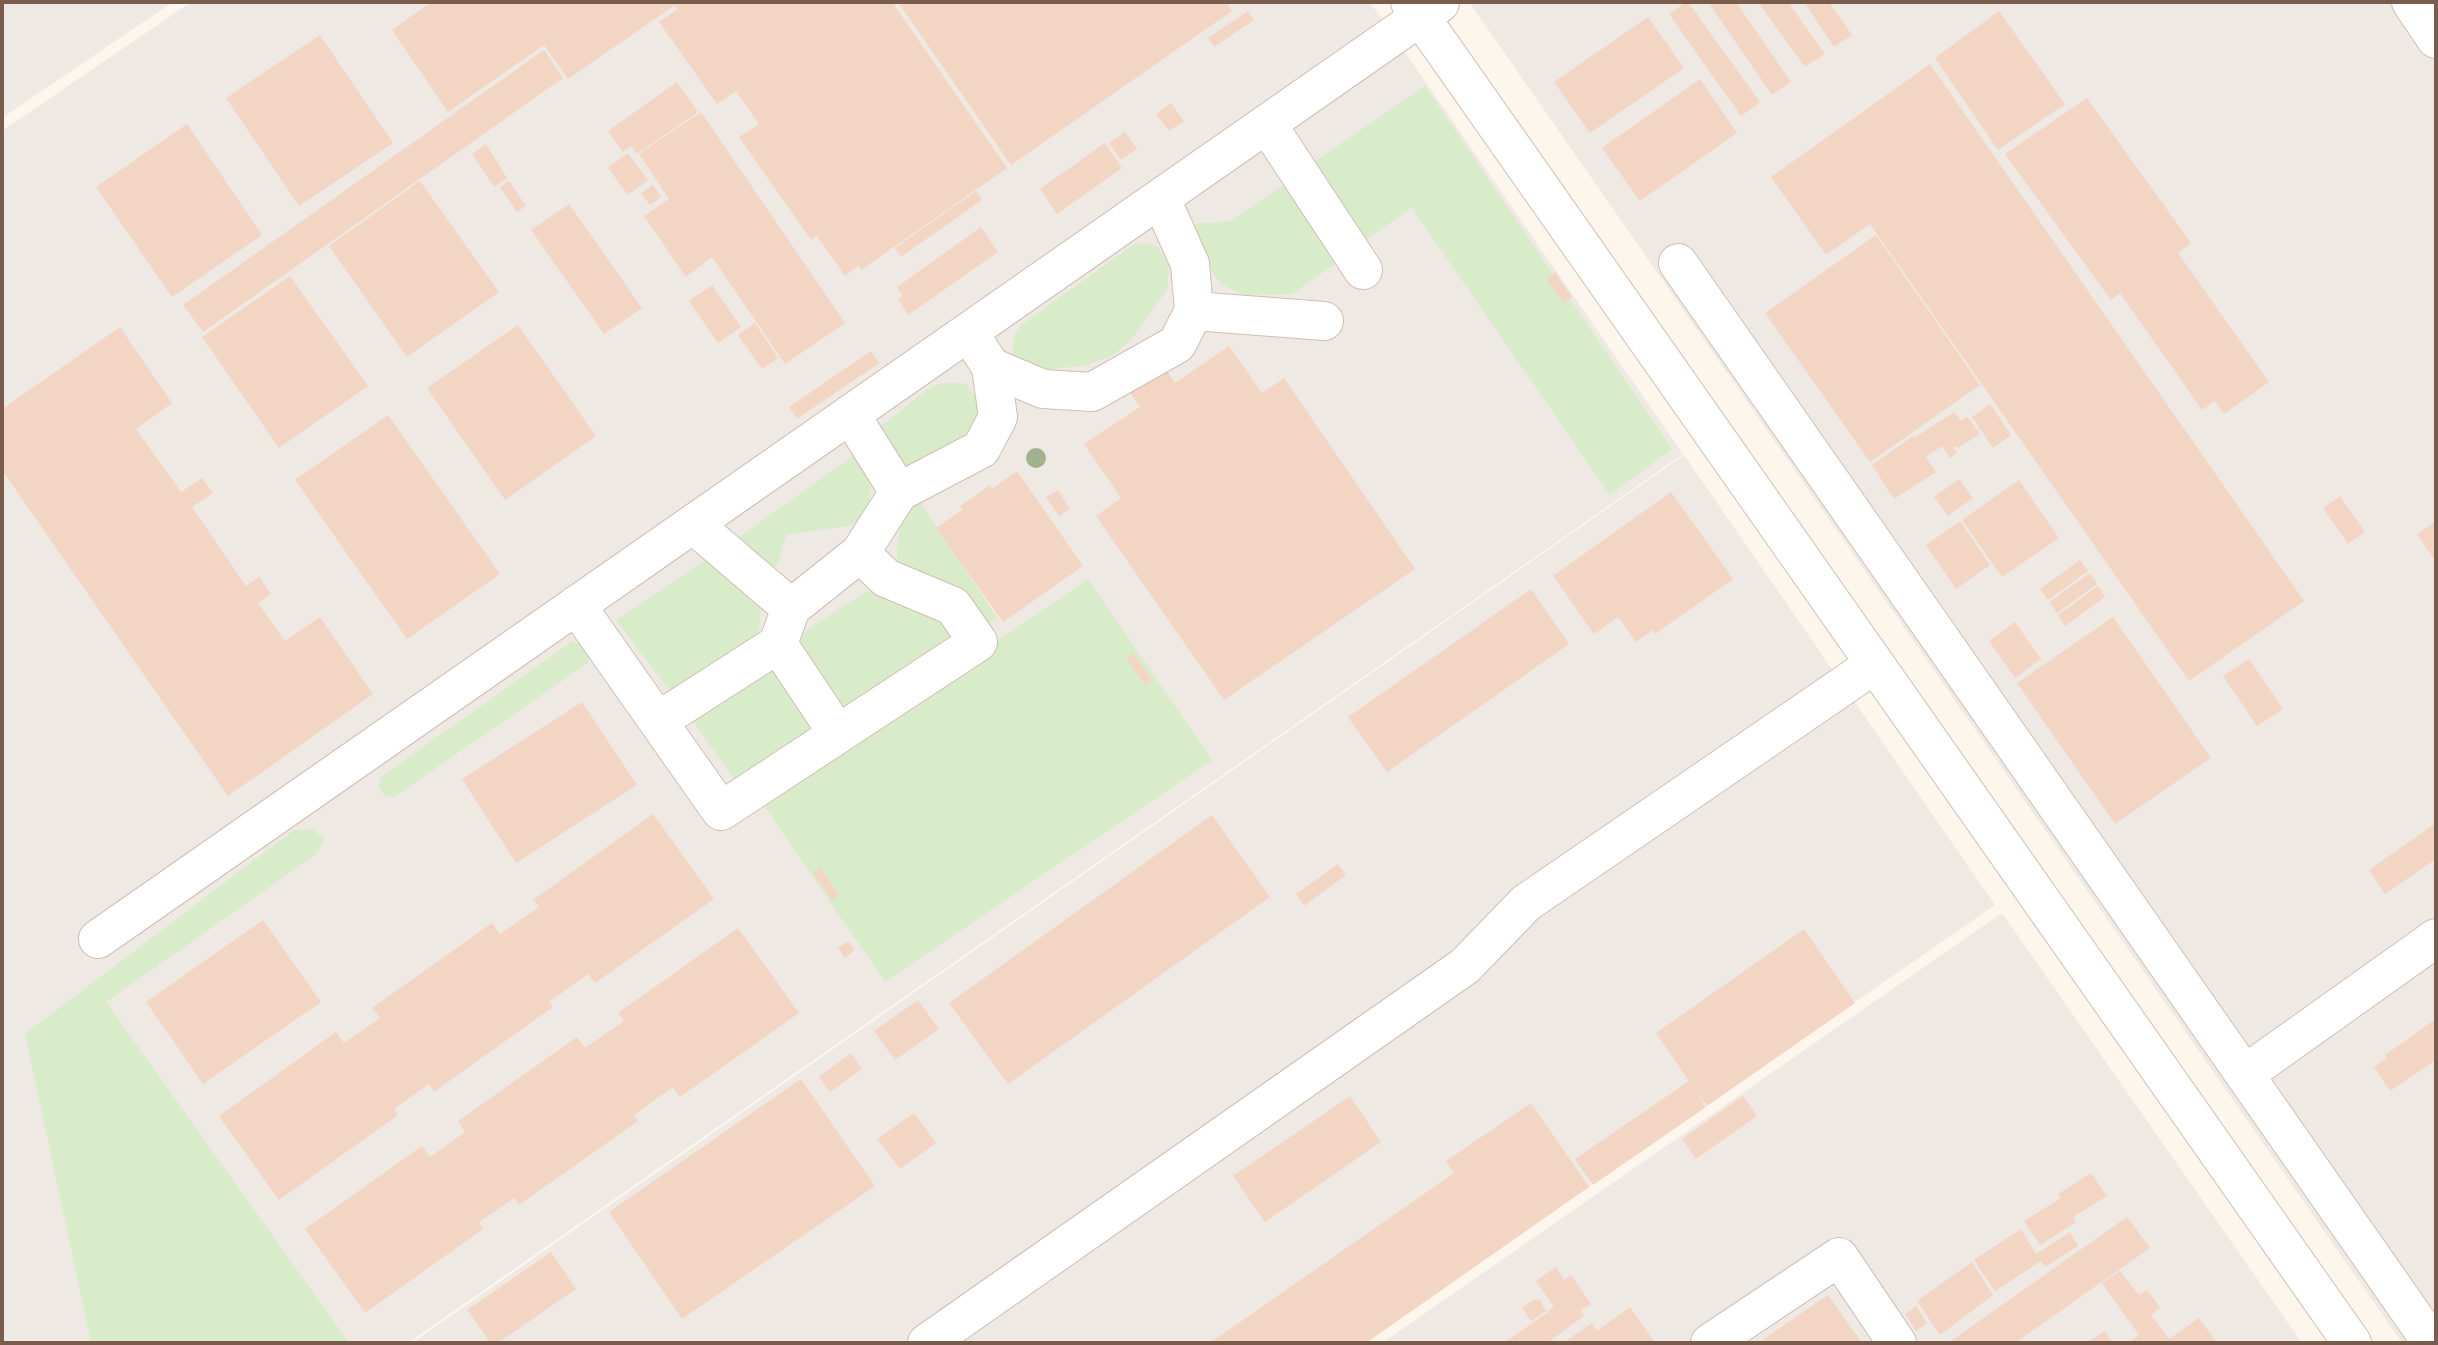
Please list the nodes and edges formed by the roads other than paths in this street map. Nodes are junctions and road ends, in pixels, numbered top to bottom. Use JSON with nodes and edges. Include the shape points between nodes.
{"nodes":[{"id":1,"x":2411,"y":2,"type":"edge"},
{"id":2,"x":1424,"y":7,"type":"edge"},
{"id":3,"x":2436,"y":37,"type":"edge"},
{"id":4,"x":1267,"y":124,"type":"junction"},
{"id":5,"x":1160,"y":199,"type":"junction"},
{"id":6,"x":1678,"y":263,"type":"dead end"},
{"id":7,"x":1363,"y":270,"type":"dead end"},
{"id":8,"x":1194,"y":312,"type":"junction"},
{"id":9,"x":1324,"y":321,"type":"dead end"},
{"id":10,"x":968,"y":332,"type":"junction"},
{"id":11,"x":991,"y":367,"type":"junction"},
{"id":12,"x":850,"y":414,"type":"junction"},
{"id":13,"x":899,"y":492,"type":"junction"},
{"id":14,"x":694,"y":524,"type":"junction"},
{"id":15,"x":860,"y":553,"type":"junction"},
{"id":16,"x":576,"y":605,"type":"junction"},
{"id":17,"x":791,"y":608,"type":"junction"},
{"id":18,"x":778,"y":644,"type":"junction"},
{"id":19,"x":1875,"y":664,"type":"junction"},
{"id":20,"x":657,"y":721,"type":"junction"},
{"id":21,"x":838,"y":734,"type":"junction"},
{"id":22,"x":98,"y":939,"type":"dead end"},
{"id":23,"x":2436,"y":939,"type":"edge"},
{"id":24,"x":2245,"y":1074,"type":"junction"},
{"id":25,"x":927,"y":1343,"type":"edge"},
{"id":26,"x":1710,"y":1343,"type":"edge"},
{"id":27,"x":1898,"y":1343,"type":"edge"},
{"id":28,"x":2352,"y":1343,"type":"edge"},
{"id":29,"x":2432,"y":1343,"type":"edge"}],
"edges":[{"from":1,"to":3,"type":"street"},
{"from":2,"to":4,"type":"street"},
{"from":2,"to":19,"type":"street"},
{"from":4,"to":5,"type":"street"},
{"from":4,"to":7,"type":"street"},
{"from":5,"to":8,"type":"street","via":[[1190,264]]},
{"from":5,"to":10,"type":"street"},
{"from":6,"to":24,"type":"street"},
{"from":8,"to":9,"type":"street"},
{"from":8,"to":11,"type":"street","via":[[1177,344],[1092,392],[1043,389]]},
{"from":10,"to":11,"type":"street"},
{"from":10,"to":12,"type":"street"},
{"from":11,"to":13,"type":"street","via":[[998,417],[981,450]]},
{"from":12,"to":13,"type":"street"},
{"from":12,"to":14,"type":"street"},
{"from":13,"to":15,"type":"street"},
{"from":14,"to":16,"type":"street"},
{"from":14,"to":17,"type":"street"},
{"from":15,"to":17,"type":"street"},
{"from":15,"to":21,"type":"street","via":[[886,578],[953,606],[978,642]]},
{"from":16,"to":20,"type":"street"},
{"from":16,"to":22,"type":"street"},
{"from":17,"to":18,"type":"street"},
{"from":18,"to":20,"type":"street"},
{"from":18,"to":21,"type":"street"},
{"from":19,"to":25,"type":"street","via":[[1526,903],[1465,966]]},
{"from":19,"to":28,"type":"street"},
{"from":20,"to":21,"type":"street","via":[[721,811]]},
{"from":23,"to":24,"type":"street"},
{"from":24,"to":29,"type":"street"},
{"from":26,"to":27,"type":"street","via":[[1839,1257]]}]}
